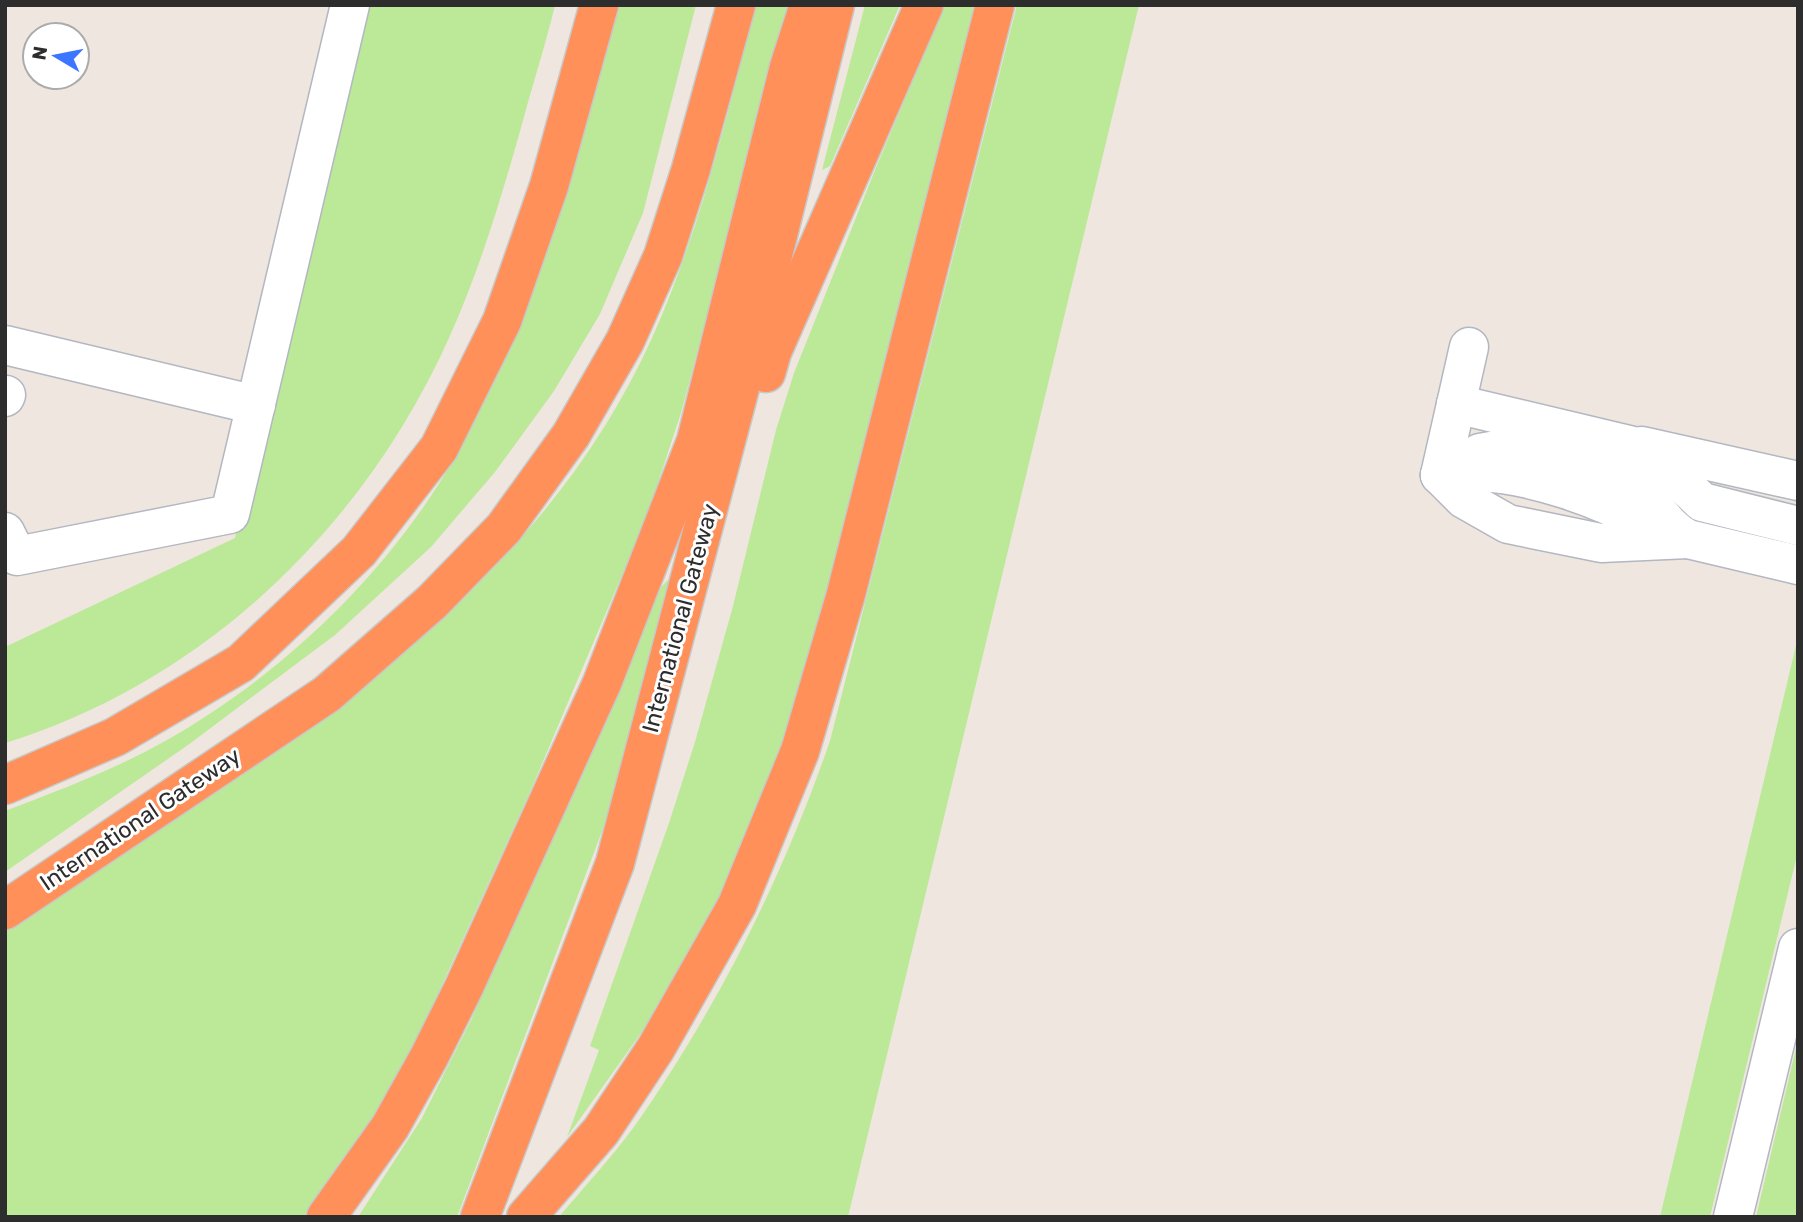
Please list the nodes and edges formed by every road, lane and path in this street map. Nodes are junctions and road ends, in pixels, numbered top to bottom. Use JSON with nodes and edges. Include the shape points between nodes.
{"nodes":[{"id":1,"x":350,"y":5,"type":"edge"},
{"id":2,"x":590,"y":5,"type":"edge"},
{"id":3,"x":599,"y":5,"type":"edge"},
{"id":4,"x":736,"y":5,"type":"edge"},
{"id":5,"x":809,"y":5,"type":"edge"},
{"id":6,"x":835,"y":5,"type":"edge"},
{"id":7,"x":924,"y":5,"type":"edge"},
{"id":8,"x":995,"y":5,"type":"edge"},
{"id":9,"x":578,"y":76,"type":"junction"},
{"id":10,"x":5,"y":345,"type":"edge"},
{"id":11,"x":1469,"y":347,"type":"dead end"},
{"id":12,"x":1456,"y":404,"type":"junction"},
{"id":13,"x":256,"y":405,"type":"junction"},
{"id":14,"x":1606,"y":438,"type":"junction"},
{"id":15,"x":1440,"y":475,"type":"junction"},
{"id":16,"x":1798,"y":481,"type":"edge"},
{"id":17,"x":1798,"y":504,"type":"edge"},
{"id":18,"x":1798,"y":526,"type":"edge"},
{"id":19,"x":5,"y":532,"type":"edge"},
{"id":20,"x":1688,"y":539,"type":"junction"},
{"id":21,"x":1798,"y":565,"type":"edge"},
{"id":22,"x":5,"y":785,"type":"edge"},
{"id":23,"x":615,"y":863,"type":"junction"},
{"id":24,"x":5,"y":909,"type":"edge"},
{"id":25,"x":1798,"y":948,"type":"edge"},
{"id":26,"x":326,"y":1217,"type":"edge"},
{"id":27,"x":480,"y":1217,"type":"edge"},
{"id":28,"x":526,"y":1217,"type":"edge"},
{"id":29,"x":1733,"y":1217,"type":"edge"}],
"edges":[{"from":1,"to":13,"type":"street"},
{"from":2,"to":9,"type":"highway"},
{"from":3,"to":9,"type":"highway"},
{"from":4,"to":24,"type":"highway","name":"International Gateway","via":[[663,256],[625,341],[571,435],[504,528],[432,601],[327,694]]},
{"from":5,"to":26,"type":"highway","via":[[789,67],[696,441],[602,683],[429,1057],[390,1127]]},
{"from":6,"to":23,"type":"highway","name":"International Gateway"},
{"from":7,"to":23,"type":"highway","via":[[772,352],[706,599]]},
{"from":8,"to":28,"type":"highway","via":[[846,594],[800,751],[737,905],[656,1048],[601,1131]]},
{"from":9,"to":22,"type":"highway","via":[[549,186],[502,321],[439,448],[359,551],[242,663],[115,737]]},
{"from":10,"to":13,"type":"street"},
{"from":11,"to":12,"type":"street"},
{"from":12,"to":14,"type":"street"},
{"from":12,"to":15,"type":"street"},
{"from":13,"to":19,"type":"street","via":[[230,513],[17,556]]},
{"from":14,"to":16,"type":"street"},
{"from":14,"to":17,"type":"street","via":[[1670,458],[1696,478]]},
{"from":14,"to":18,"type":"street","via":[[1653,455],[1702,502]]},
{"from":15,"to":20,"type":"street","via":[[1486,496]]},
{"from":15,"to":20,"type":"street","via":[[1497,448],[1593,469],[1634,486],[1672,530]]},
{"from":20,"to":21,"type":"street"},
{"from":23,"to":27,"type":"highway","name":"International Gateway"},
{"from":25,"to":29,"type":"street"}]}
